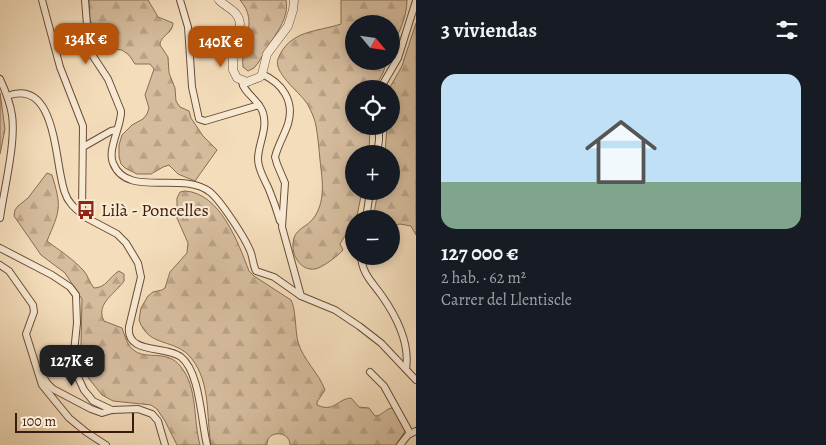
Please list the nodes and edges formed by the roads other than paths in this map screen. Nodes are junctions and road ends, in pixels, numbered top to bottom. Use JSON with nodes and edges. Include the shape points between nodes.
{"nodes":[{"id":1,"x":42,"y":0,"type":"edge"},
{"id":2,"x":85,"y":0,"type":"edge"},
{"id":3,"x":181,"y":0,"type":"edge"},
{"id":4,"x":219,"y":0,"type":"edge"},
{"id":5,"x":294,"y":0,"type":"edge"},
{"id":6,"x":416,"y":1,"type":"edge"},
{"id":7,"x":262,"y":74,"type":"junction"},
{"id":8,"x":0,"y":79,"type":"edge"},
{"id":9,"x":385,"y":80,"type":"edge"},
{"id":10,"x":242,"y":82,"type":"junction"},
{"id":11,"x":7,"y":96,"type":"junction"},
{"id":12,"x":259,"y":105,"type":"junction"},
{"id":13,"x":116,"y":130,"type":"junction"},
{"id":14,"x":83,"y":147,"type":"junction"},
{"id":15,"x":85,"y":217,"type":"junction"},
{"id":16,"x":0,"y":218,"type":"edge"},
{"id":17,"x":282,"y":227,"type":"junction"},
{"id":18,"x":0,"y":248,"type":"edge"},
{"id":19,"x":0,"y":265,"type":"edge"},
{"id":20,"x":363,"y":265,"type":"edge"},
{"id":21,"x":301,"y":296,"type":"junction"},
{"id":22,"x":36,"y":367,"type":"junction"},
{"id":23,"x":406,"y":369,"type":"junction"},
{"id":24,"x":370,"y":372,"type":"dead end"},
{"id":25,"x":416,"y":380,"type":"edge"},
{"id":26,"x":112,"y":410,"type":"junction"},
{"id":27,"x":413,"y":432,"type":"edge"},
{"id":28,"x":106,"y":445,"type":"edge"},
{"id":29,"x":165,"y":445,"type":"edge"},
{"id":30,"x":207,"y":445,"type":"edge"},
{"id":31,"x":400,"y":445,"type":"edge"}],
"edges":[{"from":1,"to":14,"type":"street","via":[[60,67],[83,126]]},
{"from":2,"to":13,"type":"street","via":[[89,50],[108,79],[121,111]]},
{"from":3,"to":12,"type":"street","via":[[188,26],[192,87],[199,119],[206,121]]},
{"from":4,"to":10,"type":"street","via":[[239,18],[232,65]]},
{"from":5,"to":7,"type":"street","via":[[288,26],[267,54]]},
{"from":6,"to":9,"type":"street","via":[[398,58]]},
{"from":7,"to":10,"type":"street","via":[[256,80]]},
{"from":7,"to":17,"type":"street","via":[[281,86],[290,110],[275,157],[286,183]]},
{"from":8,"to":11,"type":"street"},
{"from":10,"to":12,"type":"street"},
{"from":11,"to":15,"type":"street","via":[[26,93],[43,106],[64,190],[72,205]]},
{"from":11,"to":16,"type":"street","via":[[12,131]]},
{"from":12,"to":17,"type":"street","via":[[265,124],[259,166]]},
{"from":13,"to":14,"type":"street"},
{"from":13,"to":21,"type":"street","via":[[111,159],[122,176],[135,182],[184,182],[204,188],[220,203],[246,242],[256,271],[282,281]]},
{"from":14,"to":15,"type":"street","via":[[82,205]]},
{"from":15,"to":30,"type":"street","via":[[117,234],[138,263],[141,277],[129,335],[140,346],[170,351],[187,363],[195,383]]},
{"from":17,"to":21,"type":"street"},
{"from":18,"to":26,"type":"street","via":[[58,279],[76,295],[73,362],[77,375],[93,401]]},
{"from":19,"to":22,"type":"street","via":[[9,271],[33,305],[34,312],[26,334]]},
{"from":20,"to":23,"type":"street","via":[[365,273],[395,317],[406,355]]},
{"from":21,"to":23,"type":"street","via":[[335,310],[359,326]]},
{"from":22,"to":26,"type":"street","via":[[56,391],[102,413]]},
{"from":22,"to":28,"type":"street","via":[[42,385],[58,406],[86,432]]},
{"from":23,"to":25,"type":"street"},
{"from":24,"to":27,"type":"street","via":[[384,386]]},
{"from":26,"to":29,"type":"street","via":[[142,410],[152,414],[158,421]]},
{"from":27,"to":31,"type":"street"}]}
